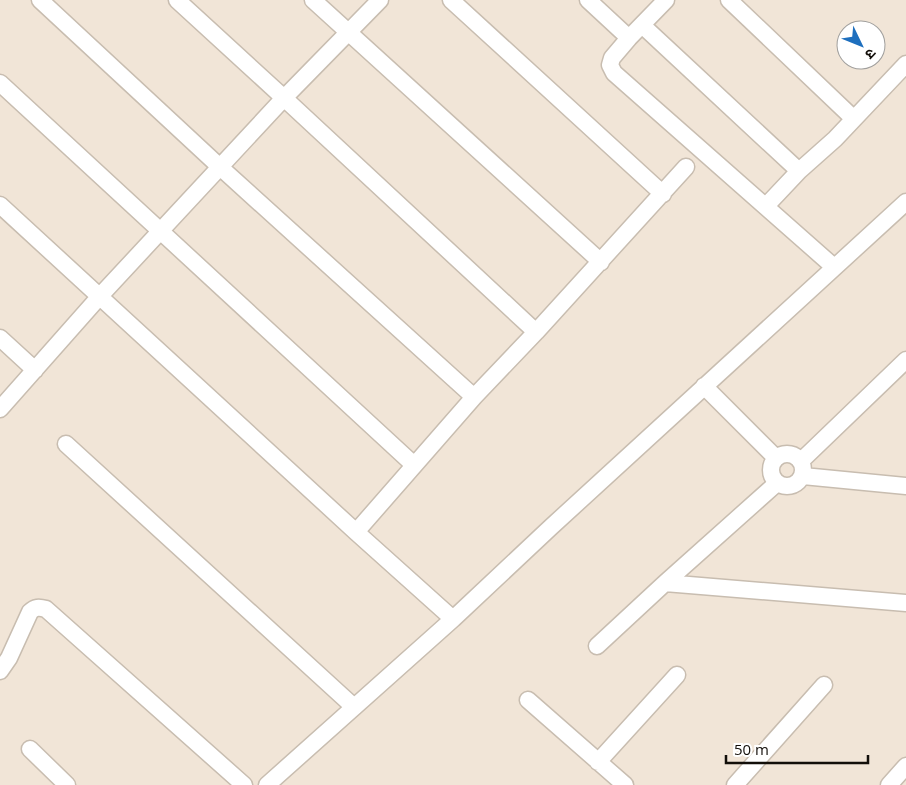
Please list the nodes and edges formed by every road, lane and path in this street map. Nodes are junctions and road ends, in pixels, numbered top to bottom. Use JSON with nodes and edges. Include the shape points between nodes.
{"nodes":[{"id":1,"x":40,"y":0,"type":"edge"},
{"id":2,"x":177,"y":0,"type":"edge"},
{"id":3,"x":313,"y":0,"type":"edge"},
{"id":4,"x":380,"y":0,"type":"edge"},
{"id":5,"x":451,"y":0,"type":"edge"},
{"id":6,"x":588,"y":0,"type":"edge"},
{"id":7,"x":666,"y":0,"type":"edge"},
{"id":8,"x":729,"y":0,"type":"edge"},
{"id":9,"x":642,"y":26,"type":"junction"},
{"id":10,"x":349,"y":32,"type":"junction"},
{"id":11,"x":628,"y":38,"type":"junction"},
{"id":12,"x":906,"y":64,"type":"edge"},
{"id":13,"x":0,"y":83,"type":"edge"},
{"id":14,"x":284,"y":98,"type":"junction"},
{"id":15,"x":854,"y":119,"type":"junction"},
{"id":16,"x":220,"y":167,"type":"junction"},
{"id":17,"x":686,"y":167,"type":"dead end"},
{"id":18,"x":799,"y":171,"type":"junction"},
{"id":19,"x":663,"y":194,"type":"junction"},
{"id":20,"x":906,"y":202,"type":"edge"},
{"id":21,"x":0,"y":205,"type":"edge"},
{"id":22,"x":766,"y":206,"type":"junction"},
{"id":23,"x":161,"y":231,"type":"junction"},
{"id":24,"x":601,"y":262,"type":"junction"},
{"id":25,"x":834,"y":267,"type":"junction"},
{"id":26,"x":100,"y":296,"type":"junction"},
{"id":27,"x":536,"y":332,"type":"junction"},
{"id":28,"x":0,"y":338,"type":"edge"},
{"id":29,"x":903,"y":366,"type":"edge"},
{"id":30,"x":35,"y":370,"type":"junction"},
{"id":31,"x":704,"y":386,"type":"junction"},
{"id":32,"x":474,"y":397,"type":"junction"},
{"id":33,"x":0,"y":408,"type":"edge"},
{"id":34,"x":66,"y":444,"type":"dead end"},
{"id":35,"x":776,"y":458,"type":"junction"},
{"id":36,"x":414,"y":465,"type":"junction"},
{"id":37,"x":802,"y":468,"type":"junction"},
{"id":38,"x":777,"y":483,"type":"junction"},
{"id":39,"x":906,"y":486,"type":"edge"},
{"id":40,"x":356,"y":532,"type":"junction"},
{"id":41,"x":665,"y":583,"type":"junction"},
{"id":42,"x":906,"y":603,"type":"edge"},
{"id":43,"x":453,"y":619,"type":"junction"},
{"id":44,"x":597,"y":646,"type":"dead end"},
{"id":45,"x":3,"y":662,"type":"edge"},
{"id":46,"x":677,"y":675,"type":"dead end"},
{"id":47,"x":824,"y":686,"type":"dead end"},
{"id":48,"x":528,"y":700,"type":"dead end"},
{"id":49,"x":354,"y":707,"type":"junction"},
{"id":50,"x":30,"y":749,"type":"dead end"},
{"id":51,"x":598,"y":762,"type":"junction"},
{"id":52,"x":906,"y":766,"type":"edge"},
{"id":53,"x":67,"y":785,"type":"edge"},
{"id":54,"x":244,"y":785,"type":"edge"},
{"id":55,"x":267,"y":785,"type":"edge"},
{"id":56,"x":625,"y":785,"type":"edge"},
{"id":57,"x":734,"y":785,"type":"edge"},
{"id":58,"x":889,"y":785,"type":"edge"}],
"edges":[{"from":1,"to":16,"type":"street"},
{"from":2,"to":14,"type":"street"},
{"from":3,"to":10,"type":"street"},
{"from":4,"to":10,"type":"street"},
{"from":5,"to":19,"type":"street"},
{"from":6,"to":11,"type":"street"},
{"from":7,"to":9,"type":"street"},
{"from":8,"to":15,"type":"street"},
{"from":9,"to":11,"type":"street"},
{"from":9,"to":18,"type":"street"},
{"from":10,"to":14,"type":"street"},
{"from":10,"to":24,"type":"street"},
{"from":11,"to":22,"type":"street","via":[[612,58],[610,65],[614,73]]},
{"from":12,"to":15,"type":"street"},
{"from":13,"to":23,"type":"street"},
{"from":14,"to":16,"type":"street"},
{"from":14,"to":27,"type":"street"},
{"from":15,"to":18,"type":"street"},
{"from":16,"to":23,"type":"street"},
{"from":16,"to":32,"type":"street"},
{"from":17,"to":19,"type":"street"},
{"from":18,"to":22,"type":"street"},
{"from":19,"to":24,"type":"street"},
{"from":20,"to":25,"type":"street"},
{"from":21,"to":26,"type":"street"},
{"from":22,"to":25,"type":"street"},
{"from":23,"to":26,"type":"street"},
{"from":23,"to":36,"type":"street"},
{"from":24,"to":27,"type":"street"},
{"from":25,"to":31,"type":"street"},
{"from":26,"to":30,"type":"street"},
{"from":26,"to":40,"type":"street"},
{"from":27,"to":32,"type":"street"},
{"from":28,"to":30,"type":"street"},
{"from":29,"to":37,"type":"street"},
{"from":30,"to":33,"type":"street"},
{"from":31,"to":35,"type":"street"},
{"from":31,"to":43,"type":"street"},
{"from":32,"to":36,"type":"street"},
{"from":34,"to":49,"type":"street"},
{"from":35,"to":37,"type":"street","via":[[792,454]]},
{"from":35,"to":38,"type":"street","via":[[771,473]]},
{"from":36,"to":40,"type":"street"},
{"from":37,"to":38,"type":"street","via":[[800,480],[792,486]]},
{"from":37,"to":39,"type":"street"},
{"from":38,"to":41,"type":"street"},
{"from":40,"to":43,"type":"street"},
{"from":41,"to":42,"type":"street"},
{"from":41,"to":44,"type":"street"},
{"from":43,"to":49,"type":"street"},
{"from":45,"to":54,"type":"street","via":[[30,612],[34,608],[46,609]]},
{"from":46,"to":51,"type":"street"},
{"from":47,"to":57,"type":"street"},
{"from":48,"to":51,"type":"street"},
{"from":49,"to":55,"type":"street"},
{"from":50,"to":53,"type":"street"},
{"from":51,"to":56,"type":"street"},
{"from":52,"to":58,"type":"street"}]}
